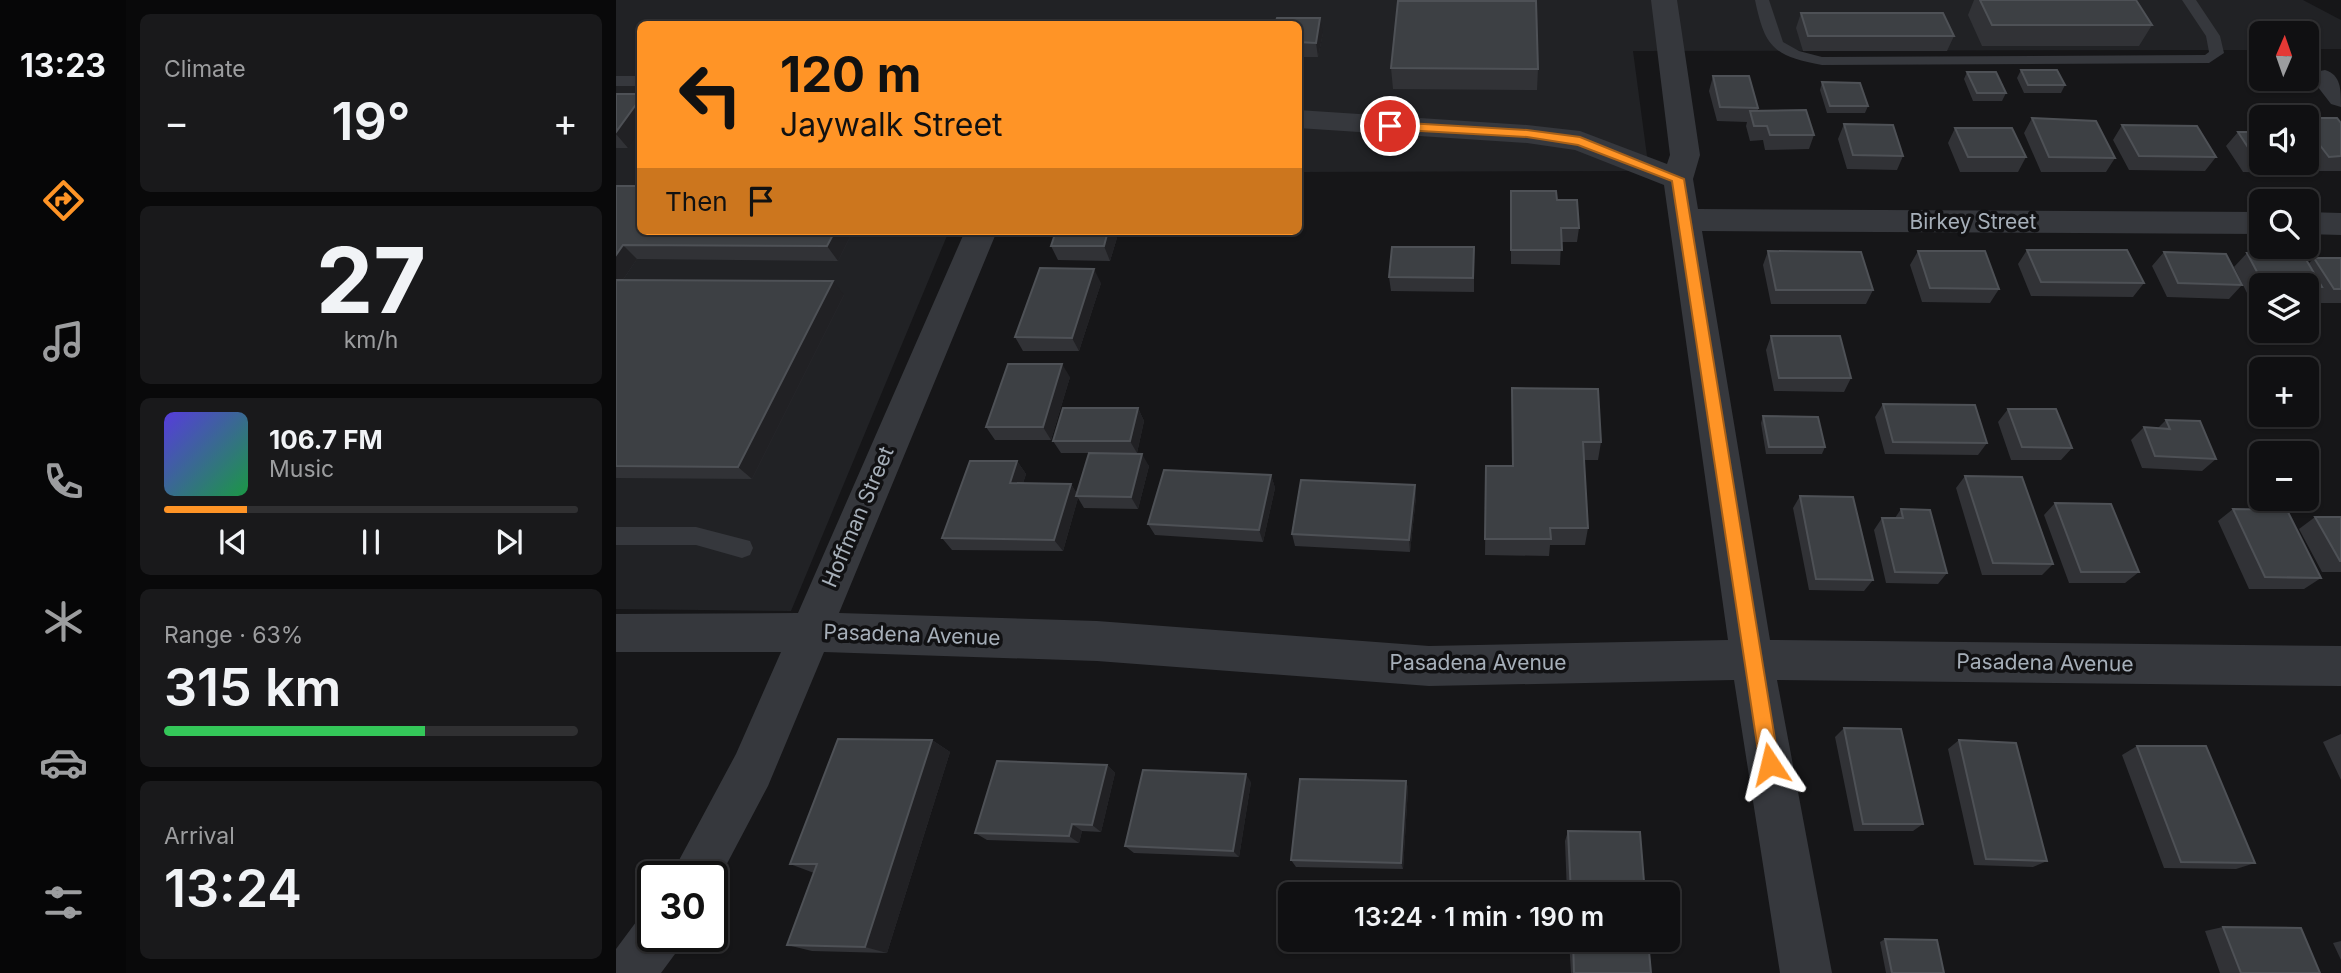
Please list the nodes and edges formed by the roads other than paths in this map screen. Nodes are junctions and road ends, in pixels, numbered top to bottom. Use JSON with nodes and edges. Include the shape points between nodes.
{"nodes":[{"id":1,"x":1664,"y":0,"type":"edge"},
{"id":2,"x":1762,"y":0,"type":"edge"},
{"id":3,"x":2189,"y":0,"type":"edge"},
{"id":4,"x":616,"y":81,"type":"edge"},
{"id":5,"x":637,"y":81,"type":"edge"},
{"id":6,"x":1302,"y":120,"type":"edge"},
{"id":7,"x":1678,"y":179,"type":"junction"},
{"id":8,"x":1685,"y":220,"type":"junction"},
{"id":9,"x":2249,"y":223,"type":"edge"},
{"id":10,"x":2319,"y":223,"type":"edge"},
{"id":11,"x":2341,"y":223,"type":"edge"},
{"id":12,"x":979,"y":235,"type":"edge"},
{"id":13,"x":616,"y":536,"type":"edge"},
{"id":14,"x":742,"y":548,"type":"dead end"},
{"id":15,"x":809,"y":632,"type":"junction"},
{"id":16,"x":616,"y":634,"type":"edge"},
{"id":17,"x":1752,"y":660,"type":"junction"},
{"id":18,"x":2341,"y":666,"type":"edge"},
{"id":19,"x":703,"y":861,"type":"edge"},
{"id":20,"x":645,"y":952,"type":"edge"},
{"id":21,"x":629,"y":973,"type":"edge"},
{"id":22,"x":1806,"y":973,"type":"edge"}],
"edges":[{"from":1,"to":7,"type":"street","via":[[1685,155]]},
{"from":2,"to":3,"type":"lane","via":[[1770,37],[1778,47],[1822,61],[2209,59],[2217,53],[2213,36]]},
{"from":4,"to":5,"type":"lane"},
{"from":6,"to":7,"type":"street","via":[[1580,141]]},
{"from":7,"to":8,"type":"street"},
{"from":8,"to":9,"type":"street","name":"Birkey Street"},
{"from":8,"to":17,"type":"street"},
{"from":10,"to":11,"type":"street"},
{"from":12,"to":15,"type":"street","name":"Hoffman Street"},
{"from":13,"to":14,"type":"lane","via":[[696,536]]},
{"from":15,"to":16,"type":"street","name":"Pasadena Avenue"},
{"from":15,"to":17,"type":"street","name":"Pasadena Avenue","via":[[1097,641],[1429,666]]},
{"from":15,"to":19,"type":"street","name":"Hoffman Street","via":[[752,770]]},
{"from":17,"to":18,"type":"street","name":"Pasadena Avenue"},
{"from":17,"to":22,"type":"street"},
{"from":20,"to":21,"type":"street"}]}
